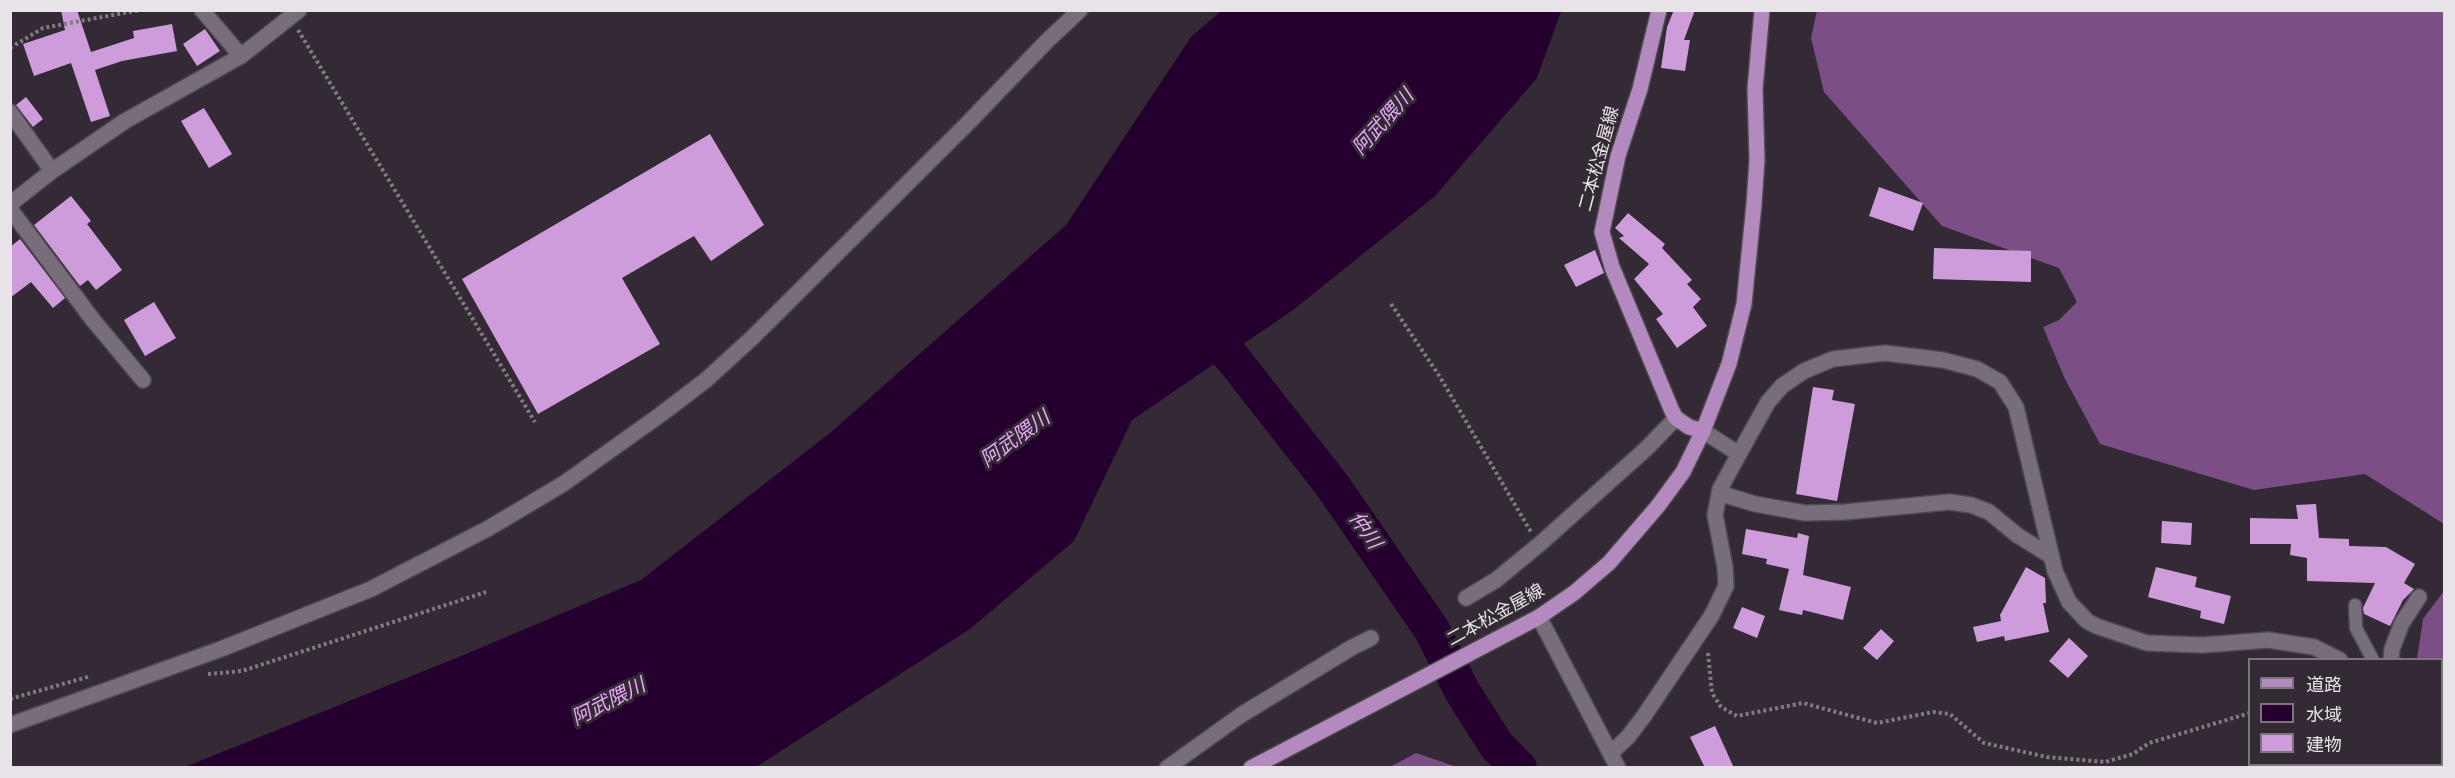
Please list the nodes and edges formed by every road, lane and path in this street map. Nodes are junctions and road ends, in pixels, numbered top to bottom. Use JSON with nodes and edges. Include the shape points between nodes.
{"nodes":[{"id":1,"x":140,"y":10,"type":"edge"},
{"id":2,"x":202,"y":10,"type":"edge"},
{"id":3,"x":1080,"y":10,"type":"edge"},
{"id":4,"x":1659,"y":10,"type":"edge"},
{"id":5,"x":1762,"y":10,"type":"edge"},
{"id":6,"x":295,"y":15,"type":"edge"},
{"id":7,"x":10,"y":48,"type":"edge"},
{"id":8,"x":241,"y":56,"type":"junction"},
{"id":9,"x":10,"y":112,"type":"edge"},
{"id":10,"x":52,"y":171,"type":"junction"},
{"id":11,"x":10,"y":204,"type":"edge"},
{"id":12,"x":10,"y":209,"type":"edge"},
{"id":13,"x":1391,"y":304,"type":"dead end"},
{"id":14,"x":143,"y":380,"type":"dead end"},
{"id":15,"x":1676,"y":418,"type":"junction"},
{"id":16,"x":535,"y":422,"type":"dead end"},
{"id":17,"x":1703,"y":431,"type":"junction"},
{"id":18,"x":1739,"y":454,"type":"junction"},
{"id":19,"x":1719,"y":493,"type":"junction"},
{"id":20,"x":1541,"y":543,"type":"junction"},
{"id":21,"x":2052,"y":557,"type":"junction"},
{"id":22,"x":2419,"y":597,"type":"dead end"},
{"id":23,"x":1466,"y":598,"type":"dead end"},
{"id":24,"x":2355,"y":605,"type":"dead end"},
{"id":25,"x":1539,"y":617,"type":"junction"},
{"id":26,"x":1705,"y":625,"type":"junction"},
{"id":27,"x":1371,"y":638,"type":"dead end"},
{"id":28,"x":2336,"y":658,"type":"edge"},
{"id":29,"x":2372,"y":658,"type":"edge"},
{"id":30,"x":2391,"y":658,"type":"edge"},
{"id":31,"x":2248,"y":714,"type":"edge"},
{"id":32,"x":10,"y":725,"type":"edge"},
{"id":33,"x":1612,"y":752,"type":"junction"},
{"id":34,"x":1167,"y":768,"type":"edge"},
{"id":35,"x":1251,"y":768,"type":"edge"},
{"id":36,"x":1618,"y":768,"type":"edge"}],
"edges":[{"from":1,"to":7,"type":"path","via":[[43,28]]},
{"from":2,"to":8,"type":"street"},
{"from":3,"to":32,"type":"street","via":[[753,337],[660,415],[563,484],[371,589],[221,649]]},
{"from":4,"to":15,"type":"main road","name":"二本松金屋線","via":[[1640,89],[1618,156],[1602,232],[1612,267]]},
{"from":5,"to":17,"type":"main road","name":"二本松金屋線","via":[[1755,89],[1757,160],[1746,287],[1738,334]]},
{"from":6,"to":8,"type":"street"},
{"from":6,"to":16,"type":"path"},
{"from":8,"to":10,"type":"street","via":[[125,121]]},
{"from":9,"to":10,"type":"street"},
{"from":10,"to":11,"type":"street"},
{"from":12,"to":14,"type":"street"},
{"from":13,"to":20,"type":"path","via":[[1440,377],[1526,527]]},
{"from":15,"to":17,"type":"main road"},
{"from":15,"to":20,"type":"street"},
{"from":17,"to":18,"type":"street"},
{"from":17,"to":25,"type":"main road","name":"二本松金屋線","via":[[1683,472],[1609,563]]},
{"from":18,"to":19,"type":"street"},
{"from":18,"to":21,"type":"street","via":[[1768,402],[1782,386],[1833,359],[1885,353],[1943,360],[1977,369],[2000,382],[2016,407]]},
{"from":19,"to":21,"type":"street","via":[[1805,513],[1949,502],[1971,506],[1989,512]]},
{"from":19,"to":26,"type":"street","via":[[1715,514],[1726,585]]},
{"from":20,"to":23,"type":"street","via":[[1496,580]]},
{"from":21,"to":28,"type":"street","via":[[2069,603],[2096,626],[2147,643],[2204,645],[2268,640],[2314,647]]},
{"from":22,"to":30,"type":"street","via":[[2402,623]]},
{"from":24,"to":29,"type":"lane","via":[[2356,628]]},
{"from":25,"to":33,"type":"street"},
{"from":25,"to":35,"type":"main road","name":"二本松金屋線"},
{"from":26,"to":31,"type":"path","via":[[1712,693],[1721,707],[1737,716],[1803,703],[1877,723],[1933,712],[1950,714],[1984,742],[2047,757],[2105,762],[2133,754],[2149,743]]},
{"from":26,"to":33,"type":"street","via":[[1635,729]]},
{"from":27,"to":34,"type":"street","via":[[1241,715]]},
{"from":33,"to":36,"type":"street"}]}
